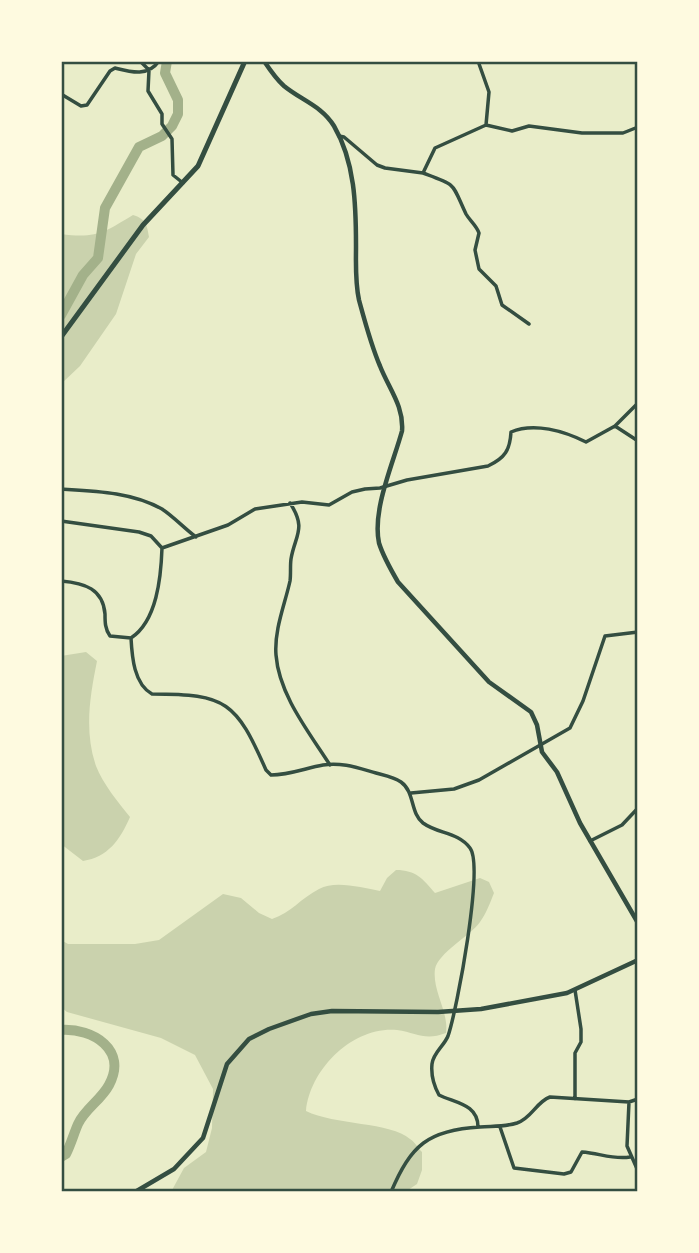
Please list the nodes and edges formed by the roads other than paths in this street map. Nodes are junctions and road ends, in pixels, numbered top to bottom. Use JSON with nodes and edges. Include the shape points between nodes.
{"nodes":[{"id":1,"x":140,"y":61,"type":"edge"},
{"id":2,"x":159,"y":61,"type":"edge"},
{"id":3,"x":245,"y":61,"type":"edge"},
{"id":4,"x":264,"y":61,"type":"edge"},
{"id":5,"x":478,"y":61,"type":"edge"},
{"id":6,"x":149,"y":70,"type":"junction"},
{"id":7,"x":61,"y":94,"type":"edge"},
{"id":8,"x":486,"y":125,"type":"junction"},
{"id":9,"x":638,"y":127,"type":"edge"},
{"id":10,"x":339,"y":136,"type":"junction"},
{"id":11,"x":424,"y":173,"type":"junction"},
{"id":12,"x":183,"y":183,"type":"junction"},
{"id":13,"x":529,"y":324,"type":"dead end"},
{"id":14,"x":61,"y":337,"type":"edge"},
{"id":15,"x":638,"y":403,"type":"edge"},
{"id":16,"x":615,"y":426,"type":"junction"},
{"id":17,"x":638,"y":441,"type":"edge"},
{"id":18,"x":386,"y":487,"type":"junction"},
{"id":19,"x":61,"y":489,"type":"edge"},
{"id":20,"x":290,"y":503,"type":"junction"},
{"id":21,"x":61,"y":522,"type":"edge"},
{"id":22,"x":196,"y":537,"type":"junction"},
{"id":23,"x":162,"y":548,"type":"junction"},
{"id":24,"x":61,"y":581,"type":"edge"},
{"id":25,"x":638,"y":632,"type":"edge"},
{"id":26,"x":131,"y":638,"type":"junction"},
{"id":27,"x":540,"y":745,"type":"junction"},
{"id":28,"x":330,"y":765,"type":"junction"},
{"id":29,"x":411,"y":793,"type":"junction"},
{"id":30,"x":638,"y":808,"type":"edge"},
{"id":31,"x":590,"y":841,"type":"junction"},
{"id":32,"x":638,"y":923,"type":"edge"},
{"id":33,"x":638,"y":960,"type":"edge"},
{"id":34,"x":575,"y":990,"type":"junction"},
{"id":35,"x":452,"y":1011,"type":"junction"},
{"id":36,"x":575,"y":1099,"type":"junction"},
{"id":37,"x":638,"y":1099,"type":"edge"},
{"id":38,"x":629,"y":1102,"type":"junction"},
{"id":39,"x":478,"y":1127,"type":"junction"},
{"id":40,"x":500,"y":1127,"type":"junction"},
{"id":41,"x":630,"y":1157,"type":"junction"},
{"id":42,"x":638,"y":1171,"type":"edge"},
{"id":43,"x":135,"y":1192,"type":"edge"},
{"id":44,"x":391,"y":1192,"type":"edge"}],
"edges":[{"from":1,"to":6,"type":"street"},
{"from":2,"to":6,"type":"street"},
{"from":3,"to":12,"type":"main road","via":[[208,147]]},
{"from":4,"to":10,"type":"street","via":[[285,87],[322,111]]},
{"from":5,"to":8,"type":"street","via":[[489,92]]},
{"from":6,"to":7,"type":"street","via":[[138,73],[115,68],[87,105]]},
{"from":6,"to":12,"type":"street","via":[[148,91],[172,139],[173,175]]},
{"from":8,"to":9,"type":"street","via":[[512,131],[529,126],[582,133],[623,133]]},
{"from":8,"to":11,"type":"street","via":[[435,148]]},
{"from":10,"to":11,"type":"street","via":[[377,165]]},
{"from":10,"to":18,"type":"street","via":[[356,200],[358,296],[372,345],[403,420]]},
{"from":11,"to":13,"type":"street","via":[[458,190],[467,217],[479,233],[475,250],[479,269],[496,286],[502,305]]},
{"from":12,"to":14,"type":"main road","via":[[143,225]]},
{"from":15,"to":16,"type":"street"},
{"from":16,"to":17,"type":"street"},
{"from":16,"to":18,"type":"street","via":[[586,442],[560,430],[520,428],[511,432],[510,448],[501,460],[488,466]]},
{"from":18,"to":20,"type":"street","via":[[352,492],[329,505]]},
{"from":18,"to":27,"type":"street","via":[[380,506],[379,542],[398,582],[489,682],[531,712]]},
{"from":19,"to":22,"type":"street","via":[[106,491],[147,503]]},
{"from":20,"to":22,"type":"street","via":[[255,509]]},
{"from":20,"to":28,"type":"street","via":[[299,521],[299,538],[291,561],[276,661],[302,721]]},
{"from":21,"to":23,"type":"street","via":[[151,536]]},
{"from":22,"to":23,"type":"street"},
{"from":23,"to":26,"type":"street","via":[[155,597],[144,626]]},
{"from":24,"to":26,"type":"street","via":[[97,593],[104,603],[106,632]]},
{"from":25,"to":27,"type":"street","via":[[605,636],[570,728]]},
{"from":26,"to":28,"type":"street","via":[[137,675],[146,690],[201,696],[224,705],[247,730],[271,775]]},
{"from":27,"to":29,"type":"street","via":[[466,785]]},
{"from":27,"to":31,"type":"street"},
{"from":28,"to":29,"type":"street","via":[[384,775],[400,781]]},
{"from":29,"to":35,"type":"street","via":[[422,822],[465,842],[475,858],[470,921]]},
{"from":30,"to":31,"type":"street","via":[[622,825]]},
{"from":31,"to":32,"type":"street"},
{"from":33,"to":34,"type":"street"},
{"from":34,"to":35,"type":"street"},
{"from":34,"to":36,"type":"street","via":[[581,1029],[575,1053]]},
{"from":35,"to":39,"type":"street","via":[[446,1040],[433,1060],[433,1078],[439,1095],[467,1106]]},
{"from":35,"to":43,"type":"street","via":[[321,1013],[249,1039],[228,1064],[202,1138],[174,1169]]},
{"from":36,"to":38,"type":"street"},
{"from":36,"to":40,"type":"street","via":[[547,1098],[526,1119]]},
{"from":37,"to":38,"type":"street"},
{"from":38,"to":41,"type":"street"},
{"from":39,"to":40,"type":"street"},
{"from":39,"to":44,"type":"street","via":[[422,1142]]},
{"from":40,"to":41,"type":"street","via":[[514,1168],[564,1174],[571,1172],[582,1152]]},
{"from":41,"to":42,"type":"street"}]}
